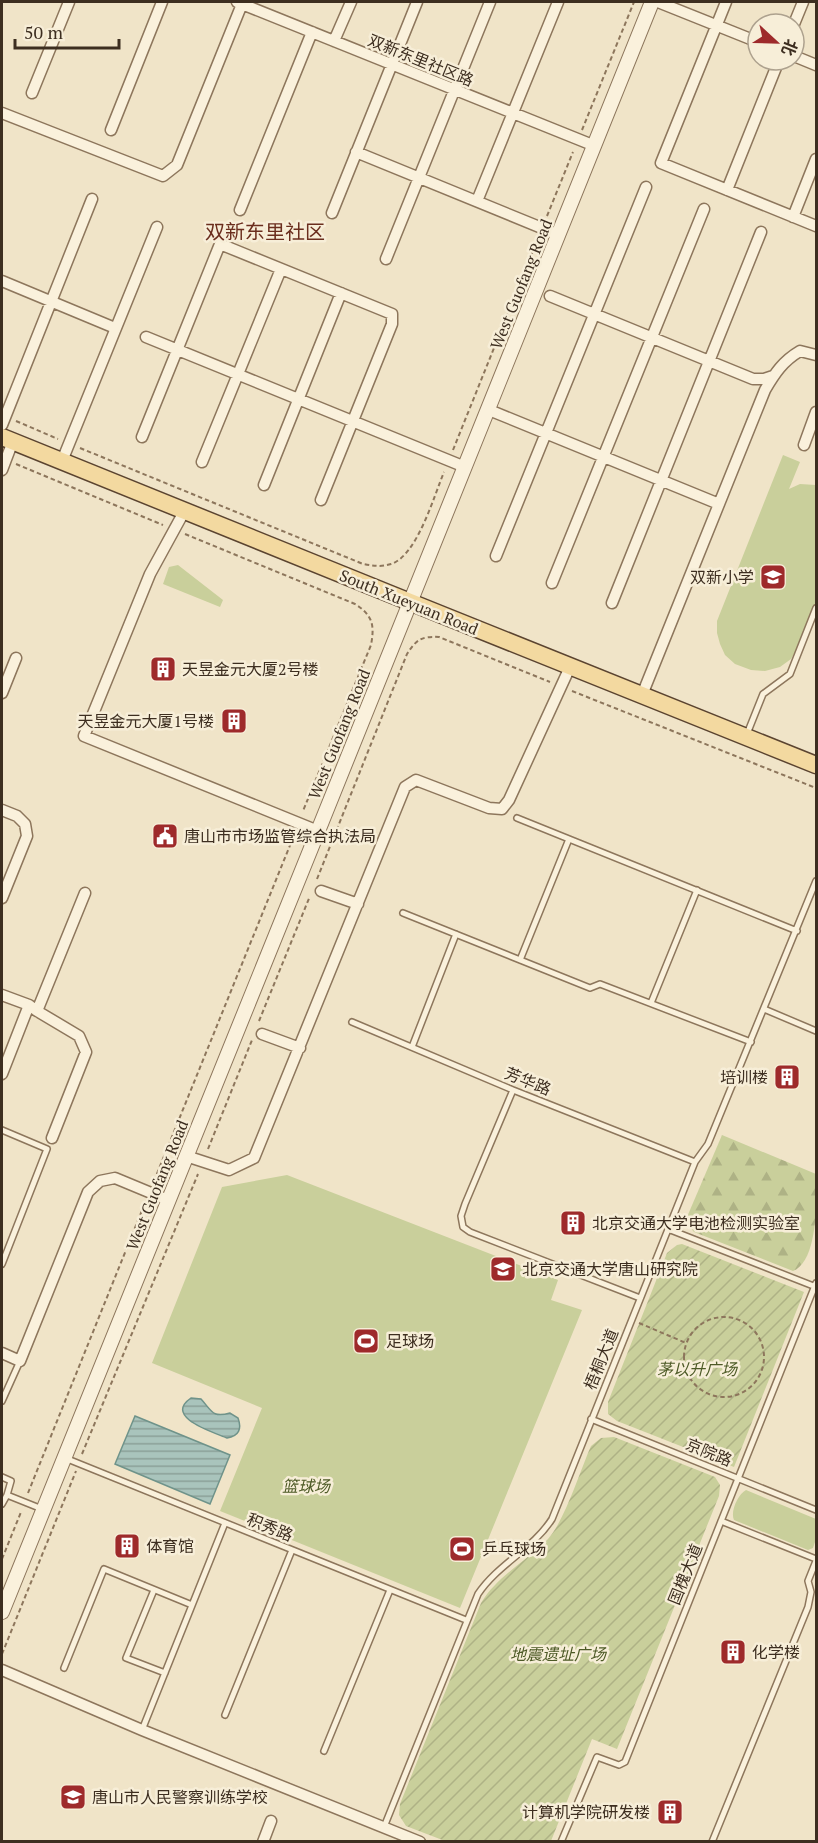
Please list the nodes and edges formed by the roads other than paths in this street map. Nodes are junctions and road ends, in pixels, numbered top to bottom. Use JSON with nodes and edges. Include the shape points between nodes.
{"nodes":[{"id":1,"x":69,"y":2,"type":"edge"},
{"id":2,"x":162,"y":2,"type":"edge"},
{"id":3,"x":269,"y":2,"type":"edge"},
{"id":4,"x":351,"y":2,"type":"edge"},
{"id":5,"x":417,"y":2,"type":"edge"},
{"id":6,"x":490,"y":2,"type":"edge"},
{"id":7,"x":558,"y":2,"type":"edge"},
{"id":8,"x":652,"y":2,"type":"edge"},
{"id":9,"x":658,"y":2,"type":"edge"},
{"id":10,"x":726,"y":2,"type":"edge"},
{"id":11,"x":240,"y":3,"type":"edge"},
{"id":12,"x":265,"y":13,"type":"junction"},
{"id":13,"x":717,"y":25,"type":"junction"},
{"id":14,"x":312,"y":32,"type":"junction"},
{"id":15,"x":746,"y":37,"type":"edge"},
{"id":16,"x":334,"y":41,"type":"junction"},
{"id":17,"x":392,"y":64,"type":"junction"},
{"id":18,"x":774,"y":72,"type":"edge"},
{"id":19,"x":454,"y":90,"type":"junction"},
{"id":20,"x":32,"y":93,"type":"dead end"},
{"id":21,"x":2,"y":113,"type":"edge"},
{"id":22,"x":513,"y":113,"type":"junction"},
{"id":23,"x":111,"y":130,"type":"dead end"},
{"id":24,"x":595,"y":146,"type":"junction"},
{"id":25,"x":356,"y":152,"type":"junction"},
{"id":26,"x":816,"y":159,"type":"edge"},
{"id":27,"x":419,"y":178,"type":"junction"},
{"id":28,"x":646,"y":187,"type":"dead end"},
{"id":29,"x":727,"y":190,"type":"junction"},
{"id":30,"x":92,"y":199,"type":"dead end"},
{"id":31,"x":477,"y":201,"type":"junction"},
{"id":32,"x":704,"y":209,"type":"dead end"},
{"id":33,"x":240,"y":210,"type":"dead end"},
{"id":34,"x":332,"y":213,"type":"dead end"},
{"id":35,"x":793,"y":217,"type":"junction"},
{"id":36,"x":816,"y":226,"type":"edge"},
{"id":37,"x":157,"y":227,"type":"dead end"},
{"id":38,"x":761,"y":232,"type":"dead end"},
{"id":39,"x":559,"y":235,"type":"junction"},
{"id":40,"x":386,"y":259,"type":"dead end"},
{"id":41,"x":281,"y":269,"type":"junction"},
{"id":42,"x":2,"y":281,"type":"edge"},
{"id":43,"x":341,"y":293,"type":"junction"},
{"id":44,"x":550,"y":296,"type":"dead end"},
{"id":45,"x":51,"y":302,"type":"junction"},
{"id":46,"x":594,"y":315,"type":"junction"},
{"id":47,"x":115,"y":328,"type":"junction"},
{"id":48,"x":146,"y":337,"type":"dead end"},
{"id":49,"x":651,"y":338,"type":"junction"},
{"id":50,"x":177,"y":350,"type":"junction"},
{"id":51,"x":816,"y":355,"type":"edge"},
{"id":52,"x":709,"y":362,"type":"junction"},
{"id":53,"x":238,"y":374,"type":"junction"},
{"id":54,"x":773,"y":376,"type":"junction"},
{"id":55,"x":298,"y":399,"type":"junction"},
{"id":56,"x":489,"y":410,"type":"junction"},
{"id":57,"x":816,"y":412,"type":"edge"},
{"id":58,"x":3,"y":421,"type":"edge"},
{"id":59,"x":352,"y":421,"type":"junction"},
{"id":60,"x":546,"y":433,"type":"junction"},
{"id":61,"x":142,"y":437,"type":"dead end"},
{"id":62,"x":7,"y":439,"type":"edge"},
{"id":63,"x":804,"y":445,"type":"dead end"},
{"id":64,"x":602,"y":456,"type":"junction"},
{"id":65,"x":62,"y":461,"type":"junction"},
{"id":66,"x":202,"y":462,"type":"dead end"},
{"id":67,"x":4,"y":465,"type":"edge"},
{"id":68,"x":465,"y":467,"type":"junction"},
{"id":69,"x":661,"y":480,"type":"junction"},
{"id":70,"x":264,"y":485,"type":"dead end"},
{"id":71,"x":321,"y":500,"type":"dead end"},
{"id":72,"x":719,"y":504,"type":"junction"},
{"id":73,"x":186,"y":510,"type":"junction"},
{"id":74,"x":496,"y":556,"type":"dead end"},
{"id":75,"x":552,"y":583,"type":"dead end"},
{"id":76,"x":410,"y":602,"type":"junction"},
{"id":77,"x":612,"y":603,"type":"dead end"},
{"id":78,"x":816,"y":608,"type":"edge"},
{"id":79,"x":16,"y":658,"type":"dead end"},
{"id":80,"x":570,"y":667,"type":"junction"},
{"id":81,"x":2,"y":693,"type":"edge"},
{"id":82,"x":642,"y":695,"type":"junction"},
{"id":83,"x":746,"y":736,"type":"junction"},
{"id":84,"x":816,"y":765,"type":"edge"},
{"id":85,"x":2,"y":810,"type":"edge"},
{"id":86,"x":517,"y":818,"type":"dead end"},
{"id":87,"x":318,"y":831,"type":"junction"},
{"id":88,"x":569,"y":838,"type":"junction"},
{"id":89,"x":816,"y":881,"type":"edge"},
{"id":90,"x":697,"y":890,"type":"junction"},
{"id":91,"x":321,"y":891,"type":"dead end"},
{"id":92,"x":85,"y":893,"type":"dead end"},
{"id":93,"x":2,"y":898,"type":"edge"},
{"id":94,"x":358,"y":904,"type":"junction"},
{"id":95,"x":403,"y":913,"type":"dead end"},
{"id":96,"x":797,"y":931,"type":"junction"},
{"id":97,"x":456,"y":934,"type":"junction"},
{"id":98,"x":519,"y":960,"type":"junction"},
{"id":99,"x":2,"y":995,"type":"edge"},
{"id":100,"x":651,"y":1002,"type":"junction"},
{"id":101,"x":33,"y":1008,"type":"junction"},
{"id":102,"x":764,"y":1009,"type":"junction"},
{"id":103,"x":352,"y":1022,"type":"dead end"},
{"id":104,"x":816,"y":1031,"type":"edge"},
{"id":105,"x":262,"y":1034,"type":"dead end"},
{"id":106,"x":751,"y":1042,"type":"junction"},
{"id":107,"x":412,"y":1047,"type":"junction"},
{"id":108,"x":300,"y":1048,"type":"junction"},
{"id":109,"x":2,"y":1074,"type":"edge"},
{"id":110,"x":513,"y":1090,"type":"junction"},
{"id":111,"x":2,"y":1130,"type":"edge"},
{"id":112,"x":52,"y":1138,"type":"dead end"},
{"id":113,"x":186,"y":1156,"type":"junction"},
{"id":114,"x":695,"y":1161,"type":"junction"},
{"id":115,"x":168,"y":1200,"type":"junction"},
{"id":116,"x":668,"y":1229,"type":"junction"},
{"id":117,"x":2,"y":1264,"type":"edge"},
{"id":118,"x":816,"y":1286,"type":"edge"},
{"id":119,"x":640,"y":1298,"type":"junction"},
{"id":120,"x":2,"y":1353,"type":"edge"},
{"id":121,"x":20,"y":1361,"type":"junction"},
{"id":122,"x":2,"y":1401,"type":"edge"},
{"id":123,"x":591,"y":1419,"type":"junction"},
{"id":124,"x":64,"y":1458,"type":"junction"},
{"id":125,"x":2,"y":1477,"type":"edge"},
{"id":126,"x":738,"y":1479,"type":"junction"},
{"id":127,"x":7,"y":1495,"type":"junction"},
{"id":128,"x":2,"y":1504,"type":"edge"},
{"id":129,"x":43,"y":1509,"type":"junction"},
{"id":130,"x":816,"y":1510,"type":"edge"},
{"id":131,"x":721,"y":1521,"type":"junction"},
{"id":132,"x":225,"y":1524,"type":"junction"},
{"id":133,"x":292,"y":1550,"type":"junction"},
{"id":134,"x":816,"y":1560,"type":"edge"},
{"id":135,"x":154,"y":1590,"type":"junction"},
{"id":136,"x":390,"y":1590,"type":"junction"},
{"id":137,"x":192,"y":1605,"type":"junction"},
{"id":138,"x":2,"y":1612,"type":"edge"},
{"id":139,"x":466,"y":1620,"type":"junction"},
{"id":140,"x":64,"y":1668,"type":"dead end"},
{"id":141,"x":2,"y":1670,"type":"edge"},
{"id":142,"x":165,"y":1673,"type":"junction"},
{"id":143,"x":225,"y":1716,"type":"dead end"},
{"id":144,"x":142,"y":1730,"type":"junction"},
{"id":145,"x":324,"y":1751,"type":"dead end"},
{"id":146,"x":271,"y":1821,"type":"dead end"},
{"id":147,"x":384,"y":1827,"type":"junction"},
{"id":148,"x":263,"y":1842,"type":"edge"},
{"id":149,"x":420,"y":1842,"type":"edge"},
{"id":150,"x":561,"y":1842,"type":"edge"},
{"id":151,"x":712,"y":1842,"type":"edge"}],
"edges":[{"from":1,"to":20,"type":"street"},
{"from":2,"to":23,"type":"street"},
{"from":3,"to":12,"type":"street"},
{"from":4,"to":16,"type":"street"},
{"from":5,"to":17,"type":"street"},
{"from":6,"to":19,"type":"street"},
{"from":7,"to":22,"type":"street"},
{"from":8,"to":24,"type":"street","name":"West Guofang Road"},
{"from":9,"to":13,"type":"street"},
{"from":10,"to":13,"type":"street"},
{"from":11,"to":12,"type":"street","name":"双新东里社区路"},
{"from":11,"to":21,"type":"street","via":[[177,165],[163,176]]},
{"from":12,"to":14,"type":"street","name":"双新东里社区路"},
{"from":13,"to":15,"type":"street"},
{"from":13,"to":29,"type":"street","via":[[661,163]]},
{"from":14,"to":16,"type":"street","name":"双新东里社区路"},
{"from":14,"to":33,"type":"street"},
{"from":16,"to":17,"type":"street","name":"双新东里社区路"},
{"from":17,"to":19,"type":"street","name":"双新东里社区路"},
{"from":17,"to":25,"type":"street"},
{"from":18,"to":29,"type":"street"},
{"from":19,"to":22,"type":"street","name":"双新东里社区路"},
{"from":19,"to":27,"type":"street"},
{"from":22,"to":24,"type":"street","name":"双新东里社区路"},
{"from":22,"to":31,"type":"street"},
{"from":24,"to":39,"type":"street","name":"West Guofang Road"},
{"from":25,"to":27,"type":"street"},
{"from":25,"to":34,"type":"street"},
{"from":26,"to":35,"type":"street"},
{"from":27,"to":31,"type":"street"},
{"from":27,"to":40,"type":"street"},
{"from":28,"to":46,"type":"street"},
{"from":29,"to":35,"type":"street"},
{"from":30,"to":45,"type":"street"},
{"from":31,"to":39,"type":"street"},
{"from":32,"to":49,"type":"street"},
{"from":35,"to":36,"type":"street"},
{"from":37,"to":47,"type":"street"},
{"from":38,"to":52,"type":"street"},
{"from":39,"to":56,"type":"street","name":"West Guofang Road"},
{"from":41,"to":43,"type":"street"},
{"from":41,"to":50,"type":"street","via":[[220,244]]},
{"from":41,"to":53,"type":"street"},
{"from":42,"to":45,"type":"street"},
{"from":43,"to":55,"type":"street"},
{"from":43,"to":59,"type":"street","via":[[392,314],[392,324]]},
{"from":44,"to":46,"type":"street"},
{"from":45,"to":47,"type":"street"},
{"from":45,"to":58,"type":"street"},
{"from":46,"to":49,"type":"street"},
{"from":46,"to":60,"type":"street"},
{"from":47,"to":65,"type":"street"},
{"from":48,"to":50,"type":"street"},
{"from":49,"to":52,"type":"street"},
{"from":49,"to":64,"type":"street"},
{"from":50,"to":53,"type":"street"},
{"from":50,"to":61,"type":"street"},
{"from":51,"to":54,"type":"street","via":[[800,351],[787,358]]},
{"from":52,"to":54,"type":"street","via":[[753,379]]},
{"from":52,"to":69,"type":"street"},
{"from":53,"to":55,"type":"street"},
{"from":53,"to":66,"type":"street"},
{"from":54,"to":72,"type":"street"},
{"from":55,"to":59,"type":"street"},
{"from":55,"to":70,"type":"street"},
{"from":56,"to":60,"type":"street"},
{"from":56,"to":68,"type":"street","name":"West Guofang Road"},
{"from":57,"to":63,"type":"street"},
{"from":59,"to":68,"type":"street"},
{"from":59,"to":71,"type":"street"},
{"from":60,"to":64,"type":"street"},
{"from":60,"to":74,"type":"street"},
{"from":62,"to":65,"type":"main road","name":"South Xueyuan Road"},
{"from":62,"to":67,"type":"street"},
{"from":64,"to":69,"type":"street"},
{"from":64,"to":75,"type":"street"},
{"from":65,"to":73,"type":"main road","name":"South Xueyuan Road"},
{"from":68,"to":76,"type":"street","name":"West Guofang Road"},
{"from":69,"to":72,"type":"street"},
{"from":69,"to":77,"type":"street"},
{"from":72,"to":82,"type":"street"},
{"from":73,"to":76,"type":"main road","name":"South Xueyuan Road"},
{"from":73,"to":87,"type":"street","via":[[150,574],[84,736]]},
{"from":76,"to":80,"type":"main road","name":"South Xueyuan Road"},
{"from":76,"to":87,"type":"street","name":"West Guofang Road"},
{"from":78,"to":83,"type":"lane","via":[[790,674],[763,694]]},
{"from":79,"to":81,"type":"street"},
{"from":80,"to":82,"type":"main road","name":"South Xueyuan Road"},
{"from":80,"to":94,"type":"street","via":[[502,809],[489,808],[416,780],[405,787]]},
{"from":82,"to":83,"type":"main road","name":"South Xueyuan Road"},
{"from":83,"to":84,"type":"main road","name":"South Xueyuan Road"},
{"from":85,"to":93,"type":"street","via":[[25,824],[27,836]]},
{"from":86,"to":88,"type":"lane"},
{"from":87,"to":113,"type":"street","name":"West Guofang Road"},
{"from":88,"to":90,"type":"lane"},
{"from":88,"to":98,"type":"lane"},
{"from":89,"to":96,"type":"lane","name":"梧桐大道"},
{"from":90,"to":96,"type":"lane"},
{"from":90,"to":100,"type":"lane"},
{"from":91,"to":94,"type":"street"},
{"from":92,"to":101,"type":"street"},
{"from":94,"to":108,"type":"street"},
{"from":95,"to":97,"type":"lane"},
{"from":96,"to":102,"type":"lane","name":"梧桐大道"},
{"from":97,"to":98,"type":"lane"},
{"from":97,"to":107,"type":"lane"},
{"from":98,"to":100,"type":"lane","via":[[590,988],[600,984]]},
{"from":99,"to":101,"type":"street"},
{"from":100,"to":106,"type":"lane"},
{"from":101,"to":109,"type":"street"},
{"from":101,"to":112,"type":"street","via":[[79,1036],[86,1052]]},
{"from":102,"to":104,"type":"lane"},
{"from":102,"to":106,"type":"lane","name":"梧桐大道"},
{"from":103,"to":107,"type":"lane","name":"芳华路"},
{"from":105,"to":108,"type":"street"},
{"from":106,"to":114,"type":"lane","name":"梧桐大道","via":[[708,1144]]},
{"from":107,"to":110,"type":"lane","name":"芳华路"},
{"from":108,"to":113,"type":"street","via":[[254,1158],[229,1170]]},
{"from":110,"to":114,"type":"lane","name":"芳华路"},
{"from":110,"to":119,"type":"lane","via":[[465,1204],[463,1227]]},
{"from":111,"to":117,"type":"lane","via":[[47,1149]]},
{"from":113,"to":115,"type":"street","name":"West Guofang Road"},
{"from":114,"to":116,"type":"lane","name":"梧桐大道"},
{"from":115,"to":121,"type":"street","via":[[115,1178],[100,1181],[88,1192]]},
{"from":115,"to":124,"type":"street","name":"West Guofang Road"},
{"from":116,"to":118,"type":"lane"},
{"from":116,"to":119,"type":"lane","name":"梧桐大道"},
{"from":118,"to":126,"type":"lane","name":"国槐大道"},
{"from":119,"to":123,"type":"lane","name":"梧桐大道"},
{"from":120,"to":121,"type":"street"},
{"from":121,"to":122,"type":"lane"},
{"from":123,"to":126,"type":"lane","name":"京院路"},
{"from":123,"to":139,"type":"lane","name":"梧桐大道","via":[[543,1533],[487,1581]]},
{"from":124,"to":129,"type":"street","name":"West Guofang Road"},
{"from":124,"to":132,"type":"lane","name":"积秀路"},
{"from":125,"to":127,"type":"lane","via":[[11,1480]]},
{"from":126,"to":130,"type":"lane","name":"京院路"},
{"from":126,"to":131,"type":"lane","name":"国槐大道"},
{"from":127,"to":128,"type":"lane"},
{"from":127,"to":129,"type":"lane"},
{"from":129,"to":138,"type":"street","name":"West Guofang Road"},
{"from":131,"to":134,"type":"lane"},
{"from":131,"to":150,"type":"lane","name":"国槐大道","via":[[625,1762],[619,1765],[597,1757]]},
{"from":132,"to":133,"type":"lane","name":"积秀路"},
{"from":132,"to":137,"type":"lane"},
{"from":133,"to":136,"type":"lane","name":"积秀路"},
{"from":133,"to":143,"type":"lane"},
{"from":134,"to":151,"type":"lane","via":[[808,1581],[808,1607]]},
{"from":135,"to":137,"type":"lane"},
{"from":135,"to":140,"type":"lane","via":[[104,1569]]},
{"from":135,"to":142,"type":"lane","via":[[126,1658]]},
{"from":136,"to":139,"type":"lane","name":"积秀路"},
{"from":136,"to":145,"type":"lane"},
{"from":137,"to":142,"type":"lane"},
{"from":139,"to":147,"type":"lane","name":"梧桐大道"},
{"from":141,"to":144,"type":"street"},
{"from":142,"to":144,"type":"lane"},
{"from":144,"to":147,"type":"street"},
{"from":146,"to":148,"type":"street"},
{"from":147,"to":149,"type":"street"}]}
